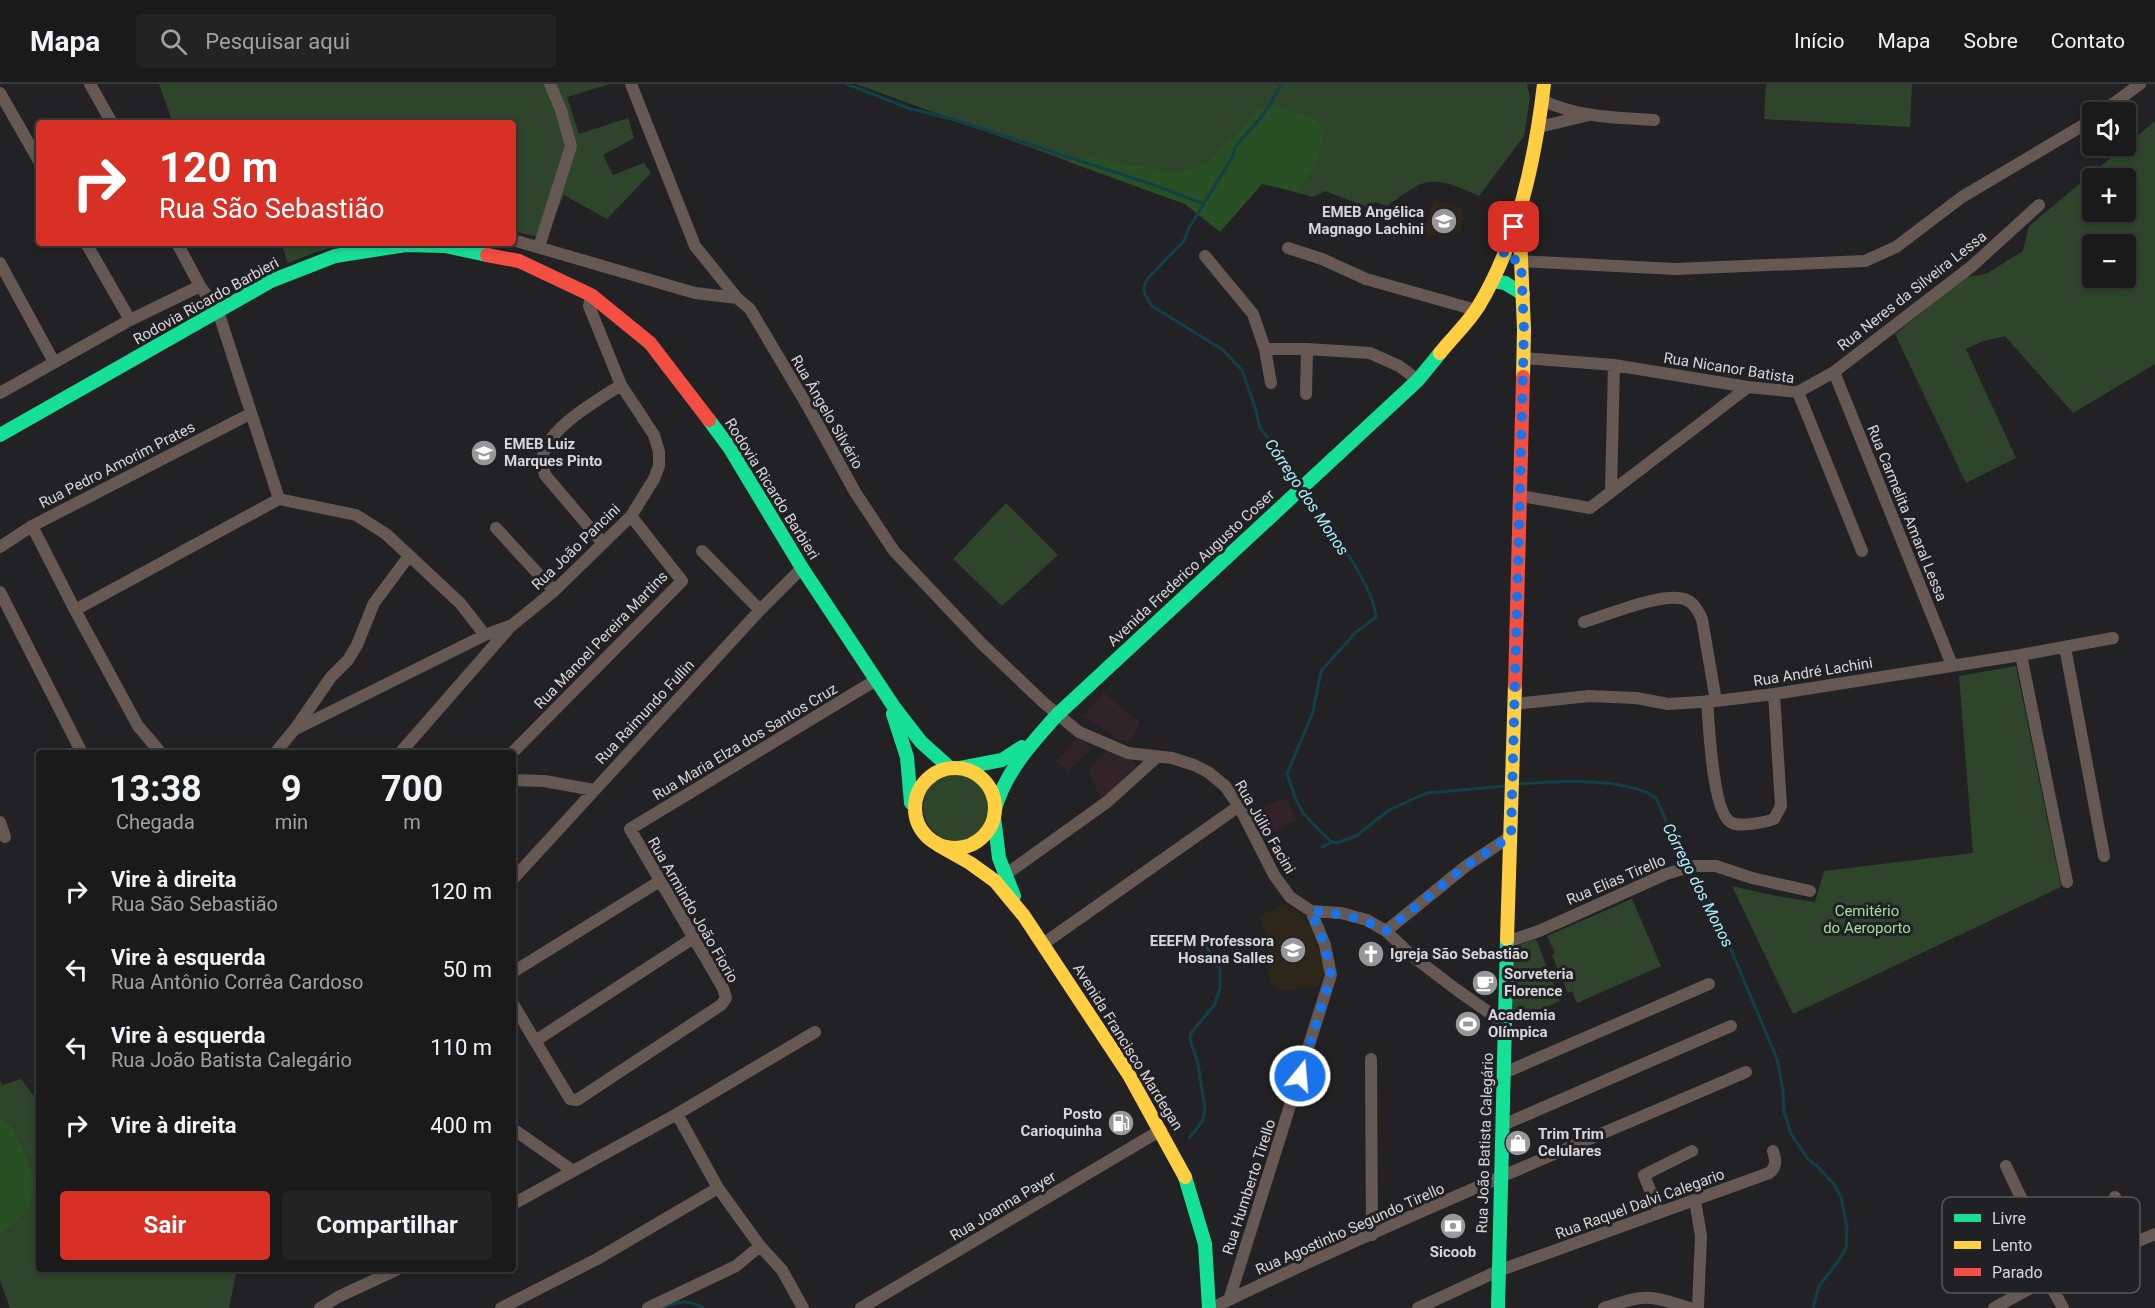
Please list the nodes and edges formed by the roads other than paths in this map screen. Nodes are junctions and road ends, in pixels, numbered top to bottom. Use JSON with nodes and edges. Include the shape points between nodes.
{"nodes":[{"id":1,"x":91,"y":84,"type":"edge"},
{"id":2,"x":550,"y":84,"type":"edge"},
{"id":3,"x":631,"y":84,"type":"edge"},
{"id":4,"x":1544,"y":84,"type":"edge"},
{"id":5,"x":2140,"y":84,"type":"edge"},
{"id":6,"x":0,"y":93,"type":"edge"},
{"id":7,"x":1542,"y":100,"type":"junction"},
{"id":8,"x":2116,"y":102,"type":"edge"},
{"id":9,"x":1590,"y":115,"type":"junction"},
{"id":10,"x":110,"y":120,"type":"edge"},
{"id":11,"x":1654,"y":120,"type":"dead end"},
{"id":12,"x":2082,"y":126,"type":"edge"},
{"id":13,"x":1539,"y":128,"type":"junction"},
{"id":14,"x":36,"y":156,"type":"edge"},
{"id":15,"x":2039,"y":206,"type":"dead end"},
{"id":16,"x":1519,"y":212,"type":"junction"},
{"id":17,"x":516,"y":241,"type":"edge"},
{"id":18,"x":88,"y":246,"type":"edge"},
{"id":19,"x":179,"y":246,"type":"edge"},
{"id":20,"x":397,"y":246,"type":"edge"},
{"id":21,"x":445,"y":246,"type":"edge"},
{"id":22,"x":539,"y":247,"type":"junction"},
{"id":23,"x":1288,"y":248,"type":"dead end"},
{"id":24,"x":1205,"y":256,"type":"dead end"},
{"id":25,"x":1502,"y":257,"type":"junction"},
{"id":26,"x":1521,"y":261,"type":"junction"},
{"id":27,"x":0,"y":264,"type":"edge"},
{"id":28,"x":1493,"y":281,"type":"junction"},
{"id":29,"x":200,"y":286,"type":"junction"},
{"id":30,"x":1523,"y":294,"type":"junction"},
{"id":31,"x":591,"y":295,"type":"junction"},
{"id":32,"x":737,"y":298,"type":"junction"},
{"id":33,"x":1476,"y":310,"type":"junction"},
{"id":34,"x":218,"y":311,"type":"junction"},
{"id":35,"x":130,"y":320,"type":"junction"},
{"id":36,"x":1307,"y":348,"type":"junction"},
{"id":37,"x":1265,"y":349,"type":"junction"},
{"id":38,"x":1523,"y":358,"type":"junction"},
{"id":39,"x":54,"y":362,"type":"junction"},
{"id":40,"x":1614,"y":365,"type":"junction"},
{"id":41,"x":1834,"y":372,"type":"junction"},
{"id":42,"x":1418,"y":381,"type":"junction"},
{"id":43,"x":1271,"y":383,"type":"dead end"},
{"id":44,"x":621,"y":385,"type":"junction"},
{"id":45,"x":1748,"y":387,"type":"junction"},
{"id":46,"x":1798,"y":392,"type":"junction"},
{"id":47,"x":0,"y":393,"type":"edge"},
{"id":48,"x":1306,"y":394,"type":"dead end"},
{"id":49,"x":250,"y":414,"type":"junction"},
{"id":50,"x":0,"y":435,"type":"edge"},
{"id":51,"x":1611,"y":492,"type":"junction"},
{"id":52,"x":1521,"y":496,"type":"junction"},
{"id":53,"x":279,"y":499,"type":"junction"},
{"id":54,"x":631,"y":516,"type":"junction"},
{"id":55,"x":32,"y":526,"type":"junction"},
{"id":56,"x":496,"y":528,"type":"dead end"},
{"id":57,"x":602,"y":542,"type":"junction"},
{"id":58,"x":0,"y":547,"type":"edge"},
{"id":59,"x":702,"y":551,"type":"dead end"},
{"id":60,"x":1862,"y":551,"type":"dead end"},
{"id":61,"x":409,"y":556,"type":"junction"},
{"id":62,"x":802,"y":568,"type":"junction"},
{"id":63,"x":554,"y":591,"type":"junction"},
{"id":64,"x":0,"y":592,"type":"edge"},
{"id":65,"x":75,"y":610,"type":"junction"},
{"id":66,"x":760,"y":610,"type":"junction"},
{"id":67,"x":1584,"y":622,"type":"dead end"},
{"id":68,"x":511,"y":626,"type":"junction"},
{"id":69,"x":485,"y":635,"type":"junction"},
{"id":70,"x":2113,"y":638,"type":"dead end"},
{"id":71,"x":2065,"y":647,"type":"junction"},
{"id":72,"x":2021,"y":655,"type":"junction"},
{"id":73,"x":1953,"y":665,"type":"junction"},
{"id":74,"x":879,"y":684,"type":"junction"},
{"id":75,"x":1774,"y":694,"type":"junction"},
{"id":76,"x":1711,"y":701,"type":"junction"},
{"id":77,"x":1515,"y":704,"type":"junction"},
{"id":78,"x":1057,"y":715,"type":"junction"},
{"id":79,"x":294,"y":730,"type":"junction"},
{"id":80,"x":1037,"y":736,"type":"junction"},
{"id":81,"x":80,"y":750,"type":"edge"},
{"id":82,"x":159,"y":750,"type":"edge"},
{"id":83,"x":277,"y":750,"type":"edge"},
{"id":84,"x":403,"y":750,"type":"edge"},
{"id":85,"x":515,"y":750,"type":"edge"},
{"id":86,"x":1157,"y":757,"type":"junction"},
{"id":87,"x":954,"y":768,"type":"junction"},
{"id":88,"x":516,"y":780,"type":"edge"},
{"id":89,"x":594,"y":790,"type":"junction"},
{"id":90,"x":1239,"y":806,"type":"junction"},
{"id":91,"x":994,"y":813,"type":"junction"},
{"id":92,"x":915,"y":815,"type":"junction"},
{"id":93,"x":0,"y":822,"type":"edge"},
{"id":94,"x":630,"y":829,"type":"joint"},
{"id":95,"x":1511,"y":836,"type":"junction"},
{"id":96,"x":5,"y":837,"type":"dead end"},
{"id":97,"x":938,"y":845,"type":"junction"},
{"id":98,"x":2104,"y":856,"type":"dead end"},
{"id":99,"x":1005,"y":875,"type":"junction"},
{"id":100,"x":516,"y":876,"type":"edge"},
{"id":101,"x":660,"y":881,"type":"junction"},
{"id":102,"x":2067,"y":882,"type":"dead end"},
{"id":103,"x":1810,"y":891,"type":"dead end"},
{"id":104,"x":1311,"y":911,"type":"junction"},
{"id":105,"x":1024,"y":915,"type":"junction"},
{"id":106,"x":1386,"y":931,"type":"junction"},
{"id":107,"x":695,"y":937,"type":"junction"},
{"id":108,"x":1507,"y":942,"type":"junction"},
{"id":109,"x":1044,"y":944,"type":"junction"},
{"id":110,"x":516,"y":970,"type":"edge"},
{"id":111,"x":1708,"y":984,"type":"dead end"},
{"id":112,"x":516,"y":1009,"type":"edge"},
{"id":113,"x":1504,"y":1023,"type":"junction"},
{"id":114,"x":1731,"y":1026,"type":"dead end"},
{"id":115,"x":815,"y":1032,"type":"dead end"},
{"id":116,"x":535,"y":1041,"type":"junction"},
{"id":117,"x":1371,"y":1059,"type":"dead end"},
{"id":118,"x":1504,"y":1072,"type":"junction"},
{"id":119,"x":1746,"y":1072,"type":"dead end"},
{"id":120,"x":677,"y":1114,"type":"junction"},
{"id":121,"x":1503,"y":1125,"type":"junction"},
{"id":122,"x":1161,"y":1130,"type":"junction"},
{"id":123,"x":516,"y":1131,"type":"edge"},
{"id":124,"x":1692,"y":1151,"type":"dead end"},
{"id":125,"x":1773,"y":1151,"type":"dead end"},
{"id":126,"x":2006,"y":1166,"type":"dead end"},
{"id":127,"x":573,"y":1171,"type":"junction"},
{"id":128,"x":1500,"y":1177,"type":"junction"},
{"id":129,"x":718,"y":1188,"type":"junction"},
{"id":130,"x":2019,"y":1197,"type":"edge"},
{"id":131,"x":1695,"y":1200,"type":"junction"},
{"id":132,"x":516,"y":1202,"type":"edge"},
{"id":133,"x":1659,"y":1213,"type":"junction"},
{"id":134,"x":2155,"y":1234,"type":"edge"},
{"id":135,"x":1372,"y":1235,"type":"junction"},
{"id":136,"x":2140,"y":1240,"type":"edge"},
{"id":137,"x":760,"y":1246,"type":"junction"},
{"id":138,"x":1498,"y":1271,"type":"junction"},
{"id":139,"x":392,"y":1272,"type":"edge"},
{"id":140,"x":2022,"y":1293,"type":"edge"},
{"id":141,"x":2058,"y":1293,"type":"edge"},
{"id":142,"x":1228,"y":1300,"type":"junction"},
{"id":143,"x":1667,"y":1304,"type":"edge"},
{"id":144,"x":320,"y":1308,"type":"edge"},
{"id":145,"x":501,"y":1308,"type":"edge"},
{"id":146,"x":648,"y":1308,"type":"edge"},
{"id":147,"x":803,"y":1308,"type":"edge"},
{"id":148,"x":861,"y":1308,"type":"edge"},
{"id":149,"x":1211,"y":1308,"type":"edge"},
{"id":150,"x":1418,"y":1308,"type":"edge"},
{"id":151,"x":1498,"y":1308,"type":"edge"},
{"id":152,"x":1604,"y":1308,"type":"edge"},
{"id":153,"x":1690,"y":1308,"type":"edge"},
{"id":154,"x":1698,"y":1308,"type":"edge"},
{"id":155,"x":1994,"y":1308,"type":"edge"},
{"id":156,"x":2063,"y":1308,"type":"edge"}],
"edges":[{"from":1,"to":10,"type":"street"},
{"from":2,"to":22,"type":"street","via":[[571,146]]},
{"from":3,"to":32,"type":"street","name":"Rua Ângelo Silvério","via":[[695,246]]},
{"from":4,"to":7,"type":"main road","name":"Avenida Frederico Augusto Coser"},
{"from":5,"to":8,"type":"street"},
{"from":6,"to":14,"type":"street"},
{"from":7,"to":9,"type":"street"},
{"from":7,"to":13,"type":"main road","name":"Avenida Frederico Augusto Coser"},
{"from":9,"to":11,"type":"street"},
{"from":9,"to":13,"type":"street"},
{"from":12,"to":26,"type":"street","via":[[1962,197],[1896,247],[1865,261],[1675,269]]},
{"from":13,"to":16,"type":"main road","name":"Avenida Frederico Augusto Coser"},
{"from":15,"to":41,"type":"street","name":"Rua Neres da Silveira Lessa","via":[[1972,267]]},
{"from":16,"to":25,"type":"main road","name":"Avenida Frederico Augusto Coser"},
{"from":16,"to":26,"type":"main road","name":"Rua João Batista Calegário"},
{"from":17,"to":22,"type":"street"},
{"from":18,"to":35,"type":"street"},
{"from":19,"to":29,"type":"street"},
{"from":20,"to":34,"type":"main road","name":"Rodovia Ricardo Barbieri","via":[[335,256],[271,281]]},
{"from":21,"to":31,"type":"main road","name":"Rodovia Ricardo Barbieri","via":[[519,261]]},
{"from":22,"to":32,"type":"street","via":[[695,293]]},
{"from":23,"to":33,"type":"street","via":[[1366,279]]},
{"from":24,"to":37,"type":"street","via":[[1253,314]]},
{"from":25,"to":26,"type":"main road"},
{"from":25,"to":28,"type":"main road","name":"Avenida Frederico Augusto Coser"},
{"from":26,"to":30,"type":"main road","name":"Rua João Batista Calegário"},
{"from":27,"to":39,"type":"street"},
{"from":28,"to":30,"type":"main road"},
{"from":28,"to":33,"type":"main road","name":"Avenida Frederico Augusto Coser"},
{"from":29,"to":34,"type":"street"},
{"from":29,"to":35,"type":"street"},
{"from":30,"to":38,"type":"main road","name":"Rua João Batista Calegário"},
{"from":31,"to":44,"type":"street","name":"Rua João Pancini","via":[[589,306]]},
{"from":31,"to":62,"type":"main road","name":"Rodovia Ricardo Barbieri","via":[[650,343],[729,447]]},
{"from":32,"to":78,"type":"street","name":"Rua Ângelo Silvério","via":[[750,309],[855,492],[894,551],[982,645]]},
{"from":33,"to":42,"type":"main road","name":"Avenida Frederico Augusto Coser"},
{"from":34,"to":49,"type":"street"},
{"from":34,"to":50,"type":"main road","name":"Rodovia Ricardo Barbieri"},
{"from":35,"to":39,"type":"street"},
{"from":36,"to":37,"type":"street"},
{"from":36,"to":42,"type":"street","via":[[1370,353],[1399,366]]},
{"from":36,"to":48,"type":"street"},
{"from":37,"to":43,"type":"street"},
{"from":38,"to":40,"type":"street","name":"Rua Nicanor Batista"},
{"from":38,"to":52,"type":"main road","name":"Rua João Batista Calegário"},
{"from":39,"to":47,"type":"street"},
{"from":40,"to":45,"type":"street","name":"Rua Nicanor Batista"},
{"from":40,"to":51,"type":"street"},
{"from":41,"to":46,"type":"street","name":"Rua Neres da Silveira Lessa"},
{"from":41,"to":73,"type":"street","name":"Rua Carmelita Amaral Lessa"},
{"from":42,"to":78,"type":"main road","name":"Avenida Frederico Augusto Coser"},
{"from":44,"to":54,"type":"street","name":"Rua João Pancini","via":[[654,435],[659,452],[654,479]]},
{"from":44,"to":57,"type":"street","via":[[559,428],[542,461],[545,475]]},
{"from":45,"to":46,"type":"street","name":"Rua Nicanor Batista"},
{"from":45,"to":51,"type":"street"},
{"from":46,"to":60,"type":"street","name":"Rua Nicanor Batista"},
{"from":49,"to":53,"type":"street"},
{"from":49,"to":55,"type":"street","name":"Rua Pedro Amorim Prates"},
{"from":51,"to":52,"type":"street","via":[[1590,508]]},
{"from":52,"to":77,"type":"main road","name":"Rua João Batista Calegário"},
{"from":53,"to":61,"type":"street","via":[[356,515],[386,534]]},
{"from":53,"to":65,"type":"street"},
{"from":54,"to":57,"type":"street","name":"Rua João Pancini"},
{"from":54,"to":85,"type":"street","name":"Rua Manoel Pereira Martins","via":[[682,581]]},
{"from":55,"to":58,"type":"street","name":"Rua Pedro Amorim Prates"},
{"from":55,"to":65,"type":"street"},
{"from":56,"to":63,"type":"street"},
{"from":57,"to":63,"type":"street","name":"Rua João Pancini"},
{"from":59,"to":66,"type":"street"},
{"from":61,"to":69,"type":"street","via":[[459,603]]},
{"from":61,"to":79,"type":"street","via":[[374,603],[348,660],[331,677]]},
{"from":62,"to":66,"type":"street","name":"Rua Raimundo Fullin"},
{"from":62,"to":74,"type":"main road","name":"Rodovia Ricardo Barbieri"},
{"from":63,"to":68,"type":"street","name":"Rua João Pancini"},
{"from":64,"to":81,"type":"street"},
{"from":65,"to":82,"type":"street","via":[[138,726]]},
{"from":66,"to":89,"type":"street","name":"Rua Raimundo Fullin"},
{"from":67,"to":76,"type":"street","via":[[1665,597],[1687,600],[1702,619]]},
{"from":68,"to":69,"type":"street"},
{"from":68,"to":84,"type":"street","name":"Rua João Pancini"},
{"from":69,"to":79,"type":"street"},
{"from":70,"to":71,"type":"street","name":"Rua André Lachini"},
{"from":71,"to":72,"type":"street","name":"Rua André Lachini"},
{"from":71,"to":98,"type":"street"},
{"from":72,"to":73,"type":"street","name":"Rua André Lachini"},
{"from":72,"to":102,"type":"street"},
{"from":73,"to":75,"type":"street","name":"Rua André Lachini"},
{"from":74,"to":87,"type":"main road","via":[[921,742]]},
{"from":74,"to":92,"type":"main road","via":[[904,747]]},
{"from":74,"to":94,"type":"street","name":"Rua Maria Elza dos Santos Cruz"},
{"from":75,"to":76,"type":"street","name":"Rua André Lachini"},
{"from":75,"to":76,"type":"street","via":[[1781,806],[1774,819],[1767,822],[1736,824],[1725,817],[1716,792]]},
{"from":76,"to":77,"type":"street","name":"Rua André Lachini","via":[[1668,704],[1589,696]]},
{"from":77,"to":95,"type":"main road","name":"Rua João Batista Calegário"},
{"from":78,"to":80,"type":"main road","name":"Avenida Frederico Augusto Coser"},
{"from":78,"to":86,"type":"street","name":"Rua Júlio Facini","via":[[1094,740],[1128,753]]},
{"from":79,"to":83,"type":"street"},
{"from":80,"to":87,"type":"main road","name":"Avenida Frederico Augusto Coser","via":[[1002,760]]},
{"from":80,"to":91,"type":"main road","name":"Avenida Frederico Augusto Coser","via":[[1009,772]]},
{"from":86,"to":90,"type":"street","name":"Rua Júlio Facini","via":[[1172,758],[1208,771]]},
{"from":86,"to":99,"type":"street","via":[[1107,802]]},
{"from":87,"to":91,"type":"main road","via":[[972,772],[984,781],[992,794]]},
{"from":87,"to":92,"type":"main road","via":[[936,772],[925,781],[915,801]]},
{"from":88,"to":89,"type":"street"},
{"from":89,"to":100,"type":"street","name":"Rua Raimundo Fullin"},
{"from":90,"to":104,"type":"street","name":"Rua Júlio Facini","via":[[1290,897]]},
{"from":90,"to":109,"type":"street"},
{"from":91,"to":97,"type":"main road","via":[[988,832],[976,843],[954,849]]},
{"from":91,"to":99,"type":"main road","name":"Avenida Francisco Mardegan","via":[[995,837]]},
{"from":92,"to":97,"type":"main road","via":[[925,836]]},
{"from":93,"to":96,"type":"street"},
{"from":94,"to":101,"type":"street","name":"Rua Armindo João Fiorio"},
{"from":95,"to":106,"type":"street","via":[[1466,866]]},
{"from":95,"to":108,"type":"main road","name":"Rua João Batista Calegário"},
{"from":97,"to":105,"type":"main road","name":"Avenida Francisco Mardegan","via":[[995,881]]},
{"from":99,"to":105,"type":"main road","name":"Avenida Francisco Mardegan"},
{"from":101,"to":107,"type":"street","name":"Rua Armindo João Fiorio"},
{"from":101,"to":110,"type":"street"},
{"from":103,"to":108,"type":"street","name":"Rua Elias Tirello","via":[[1716,866],[1693,866]]},
{"from":104,"to":106,"type":"street","via":[[1367,920]]},
{"from":104,"to":142,"type":"street","name":"Rua Humberto Tirello","via":[[1325,945],[1331,975]]},
{"from":105,"to":109,"type":"main road","name":"Avenida Francisco Mardegan"},
{"from":106,"to":113,"type":"street","via":[[1411,955]]},
{"from":107,"to":116,"type":"street"},
{"from":107,"to":116,"type":"street","name":"Rua Armindo João Fiorio","via":[[723,988],[726,998],[722,1005],[577,1100],[570,1099]]},
{"from":108,"to":113,"type":"main road","name":"Rua João Batista Calegário"},
{"from":109,"to":122,"type":"main road","name":"Avenida Francisco Mardegan"},
{"from":111,"to":118,"type":"street"},
{"from":112,"to":116,"type":"street"},
{"from":113,"to":118,"type":"main road","name":"Rua João Batista Calegário"},
{"from":114,"to":121,"type":"street"},
{"from":115,"to":120,"type":"street"},
{"from":117,"to":135,"type":"street"},
{"from":118,"to":121,"type":"main road","name":"Rua João Batista Calegário"},
{"from":119,"to":128,"type":"street","name":"Rua Agostinho Segundo Tirello"},
{"from":120,"to":127,"type":"street"},
{"from":120,"to":129,"type":"street"},
{"from":121,"to":128,"type":"main road","name":"Rua João Batista Calegário"},
{"from":122,"to":148,"type":"street","name":"Rua Joanna Payer"},
{"from":122,"to":149,"type":"main road","name":"Avenida Francisco Mardegan","via":[[1185,1176],[1204,1244]]},
{"from":123,"to":127,"type":"street"},
{"from":124,"to":133,"type":"street","via":[[1644,1175]]},
{"from":125,"to":131,"type":"street","name":"Rua Raquel Dalvi Calegario","via":[[1776,1161],[1769,1173]]},
{"from":126,"to":130,"type":"street"},
{"from":127,"to":132,"type":"street"},
{"from":128,"to":135,"type":"street","name":"Rua Agostinho Segundo Tirello"},
{"from":128,"to":138,"type":"main road","name":"Rua João Batista Calegário"},
{"from":129,"to":137,"type":"street"},
{"from":129,"to":145,"type":"street","via":[[597,1259]]},
{"from":131,"to":133,"type":"street","name":"Rua Raquel Dalvi Calegario"},
{"from":131,"to":154,"type":"street","via":[[1701,1236]]},
{"from":133,"to":138,"type":"street","name":"Rua Raquel Dalvi Calegario"},
{"from":134,"to":136,"type":"street"},
{"from":135,"to":142,"type":"street","name":"Rua Agostinho Segundo Tirello"},
{"from":137,"to":146,"type":"street","via":[[736,1266]]},
{"from":137,"to":147,"type":"street","via":[[782,1270]]},
{"from":138,"to":150,"type":"street","name":"Rua Raquel Dalvi Calegario"},
{"from":138,"to":151,"type":"main road","name":"Rua João Batista Calegário"},
{"from":139,"to":144,"type":"street"},
{"from":140,"to":155,"type":"street"},
{"from":141,"to":156,"type":"street"},
{"from":142,"to":149,"type":"street","name":"Rua Agostinho Segundo Tirello"},
{"from":143,"to":152,"type":"street","via":[[1643,1296]]},
{"from":143,"to":153,"type":"street"}]}
